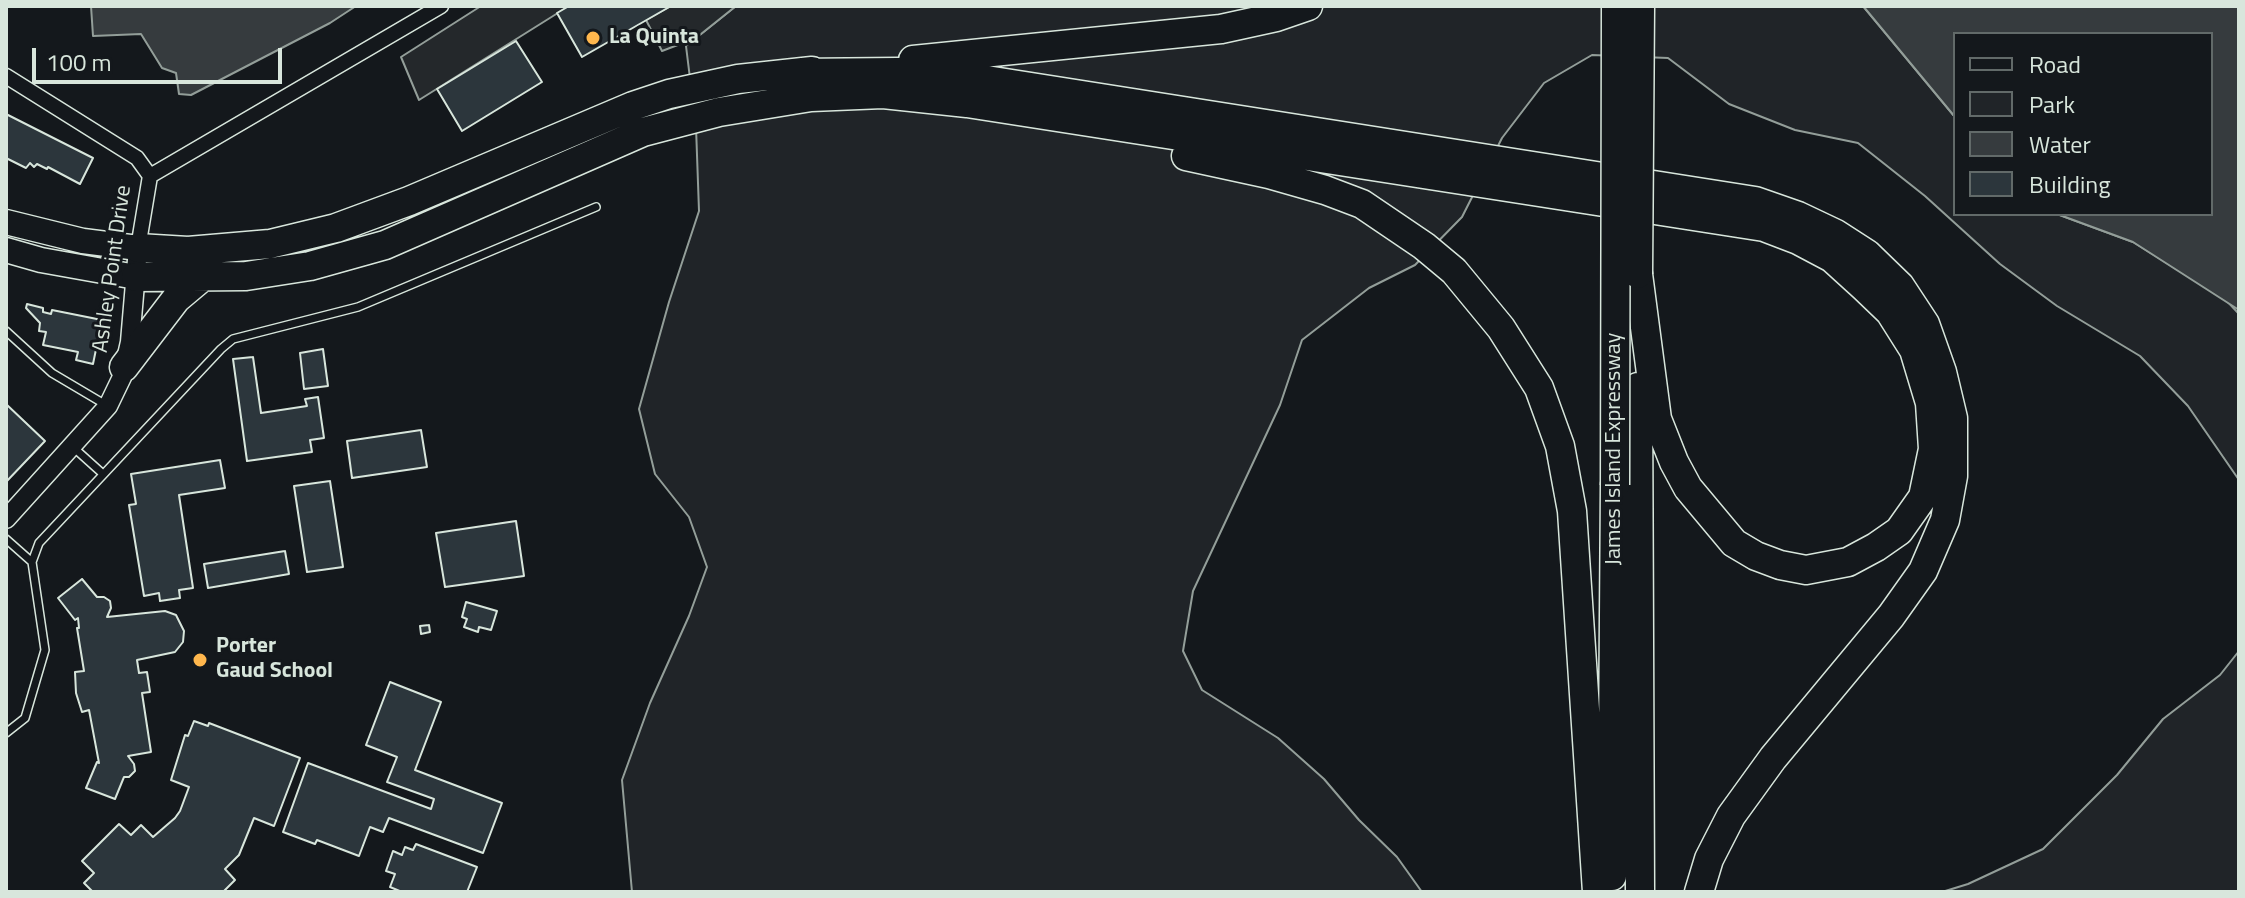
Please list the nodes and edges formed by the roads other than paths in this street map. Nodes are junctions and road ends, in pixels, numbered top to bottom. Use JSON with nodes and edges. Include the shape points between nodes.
{"nodes":[{"id":1,"x":441,"y":6,"type":"edge"},
{"id":2,"x":1308,"y":6,"type":"edge"},
{"id":3,"x":1616,"y":6,"type":"edge"},
{"id":4,"x":1640,"y":6,"type":"edge"},
{"id":5,"x":796,"y":73,"type":"junction"},
{"id":6,"x":6,"y":76,"type":"edge"},
{"id":7,"x":967,"y":103,"type":"junction"},
{"id":8,"x":150,"y":176,"type":"junction"},
{"id":9,"x":596,"y":207,"type":"dead end"},
{"id":10,"x":6,"y":222,"type":"edge"},
{"id":11,"x":138,"y":248,"type":"junction"},
{"id":12,"x":6,"y":250,"type":"edge"},
{"id":13,"x":1638,"y":274,"type":"junction"},
{"id":14,"x":136,"y":277,"type":"junction"},
{"id":15,"x":201,"y":278,"type":"junction"},
{"id":16,"x":6,"y":331,"type":"edge"},
{"id":17,"x":124,"y":367,"type":"junction"},
{"id":18,"x":108,"y":406,"type":"junction"},
{"id":19,"x":71,"y":446,"type":"junction"},
{"id":20,"x":103,"y":474,"type":"junction"},
{"id":21,"x":6,"y":519,"type":"edge"},
{"id":22,"x":6,"y":539,"type":"edge"},
{"id":23,"x":32,"y":562,"type":"junction"},
{"id":24,"x":6,"y":733,"type":"edge"},
{"id":25,"x":1597,"y":892,"type":"edge"},
{"id":26,"x":1612,"y":892,"type":"edge"},
{"id":27,"x":1640,"y":892,"type":"edge"},
{"id":28,"x":1699,"y":892,"type":"edge"}],
"edges":[{"from":1,"to":8,"type":"street","name":"Ashley Point Drive"},
{"from":2,"to":5,"type":"highway","via":[[1221,29]]},
{"from":3,"to":26,"type":"highway","name":"James Island Expressway","bridge":true},
{"from":4,"to":13,"type":"highway","name":"James Island Expressway","bridge":true},
{"from":5,"to":11,"type":"highway","via":[[738,79],[633,106],[336,228],[270,244],[188,251]]},
{"from":5,"to":28,"type":"highway","bridge":true,"via":[[961,76],[1755,201],[1823,228],[1867,254],[1900,286],[1925,324],[1942,372],[1953,418],[1953,476],[1945,520],[1923,571],[1891,616],[1731,816]]},
{"from":6,"to":8,"type":"street","via":[[137,158]]},
{"from":7,"to":13,"type":"highway","bridge":true,"via":[[1764,227],[1798,240],[1832,258],[1865,288],[1890,312],[1914,350],[1930,403],[1933,449],[1923,497],[1899,531],[1848,562],[1806,570],[1780,565],[1734,543],[1688,488],[1657,419]]},
{"from":7,"to":15,"type":"highway","via":[[883,94],[811,97],[675,123],[643,132],[385,245],[310,266]]},
{"from":7,"to":25,"type":"highway","via":[[1269,174],[1362,204],[1454,271],[1501,328],[1539,388],[1560,446],[1572,511]]},
{"from":8,"to":11,"type":"street","name":"Ashley Point Drive"},
{"from":9,"to":20,"type":"lane","via":[[358,307],[233,339]]},
{"from":10,"to":11,"type":"main road"},
{"from":11,"to":14,"type":"street","name":"Ashley Point Drive"},
{"from":12,"to":14,"type":"main road"},
{"from":13,"to":27,"type":"highway","name":"James Island Expressway"},
{"from":14,"to":15,"type":"highway"},
{"from":14,"to":17,"type":"street","name":"Ashley Point Drive"},
{"from":15,"to":17,"type":"highway","via":[[176,299]]},
{"from":16,"to":18,"type":"lane","via":[[52,373]]},
{"from":17,"to":18,"type":"street","name":"Ashley Point Drive"},
{"from":18,"to":19,"type":"street","name":"Ashley Point Drive"},
{"from":19,"to":20,"type":"lane"},
{"from":19,"to":21,"type":"street","name":"Ashley Point Drive"},
{"from":20,"to":23,"type":"lane","via":[[39,543]]},
{"from":22,"to":23,"type":"lane"},
{"from":23,"to":24,"type":"lane","via":[[45,650],[25,718]]}]}
